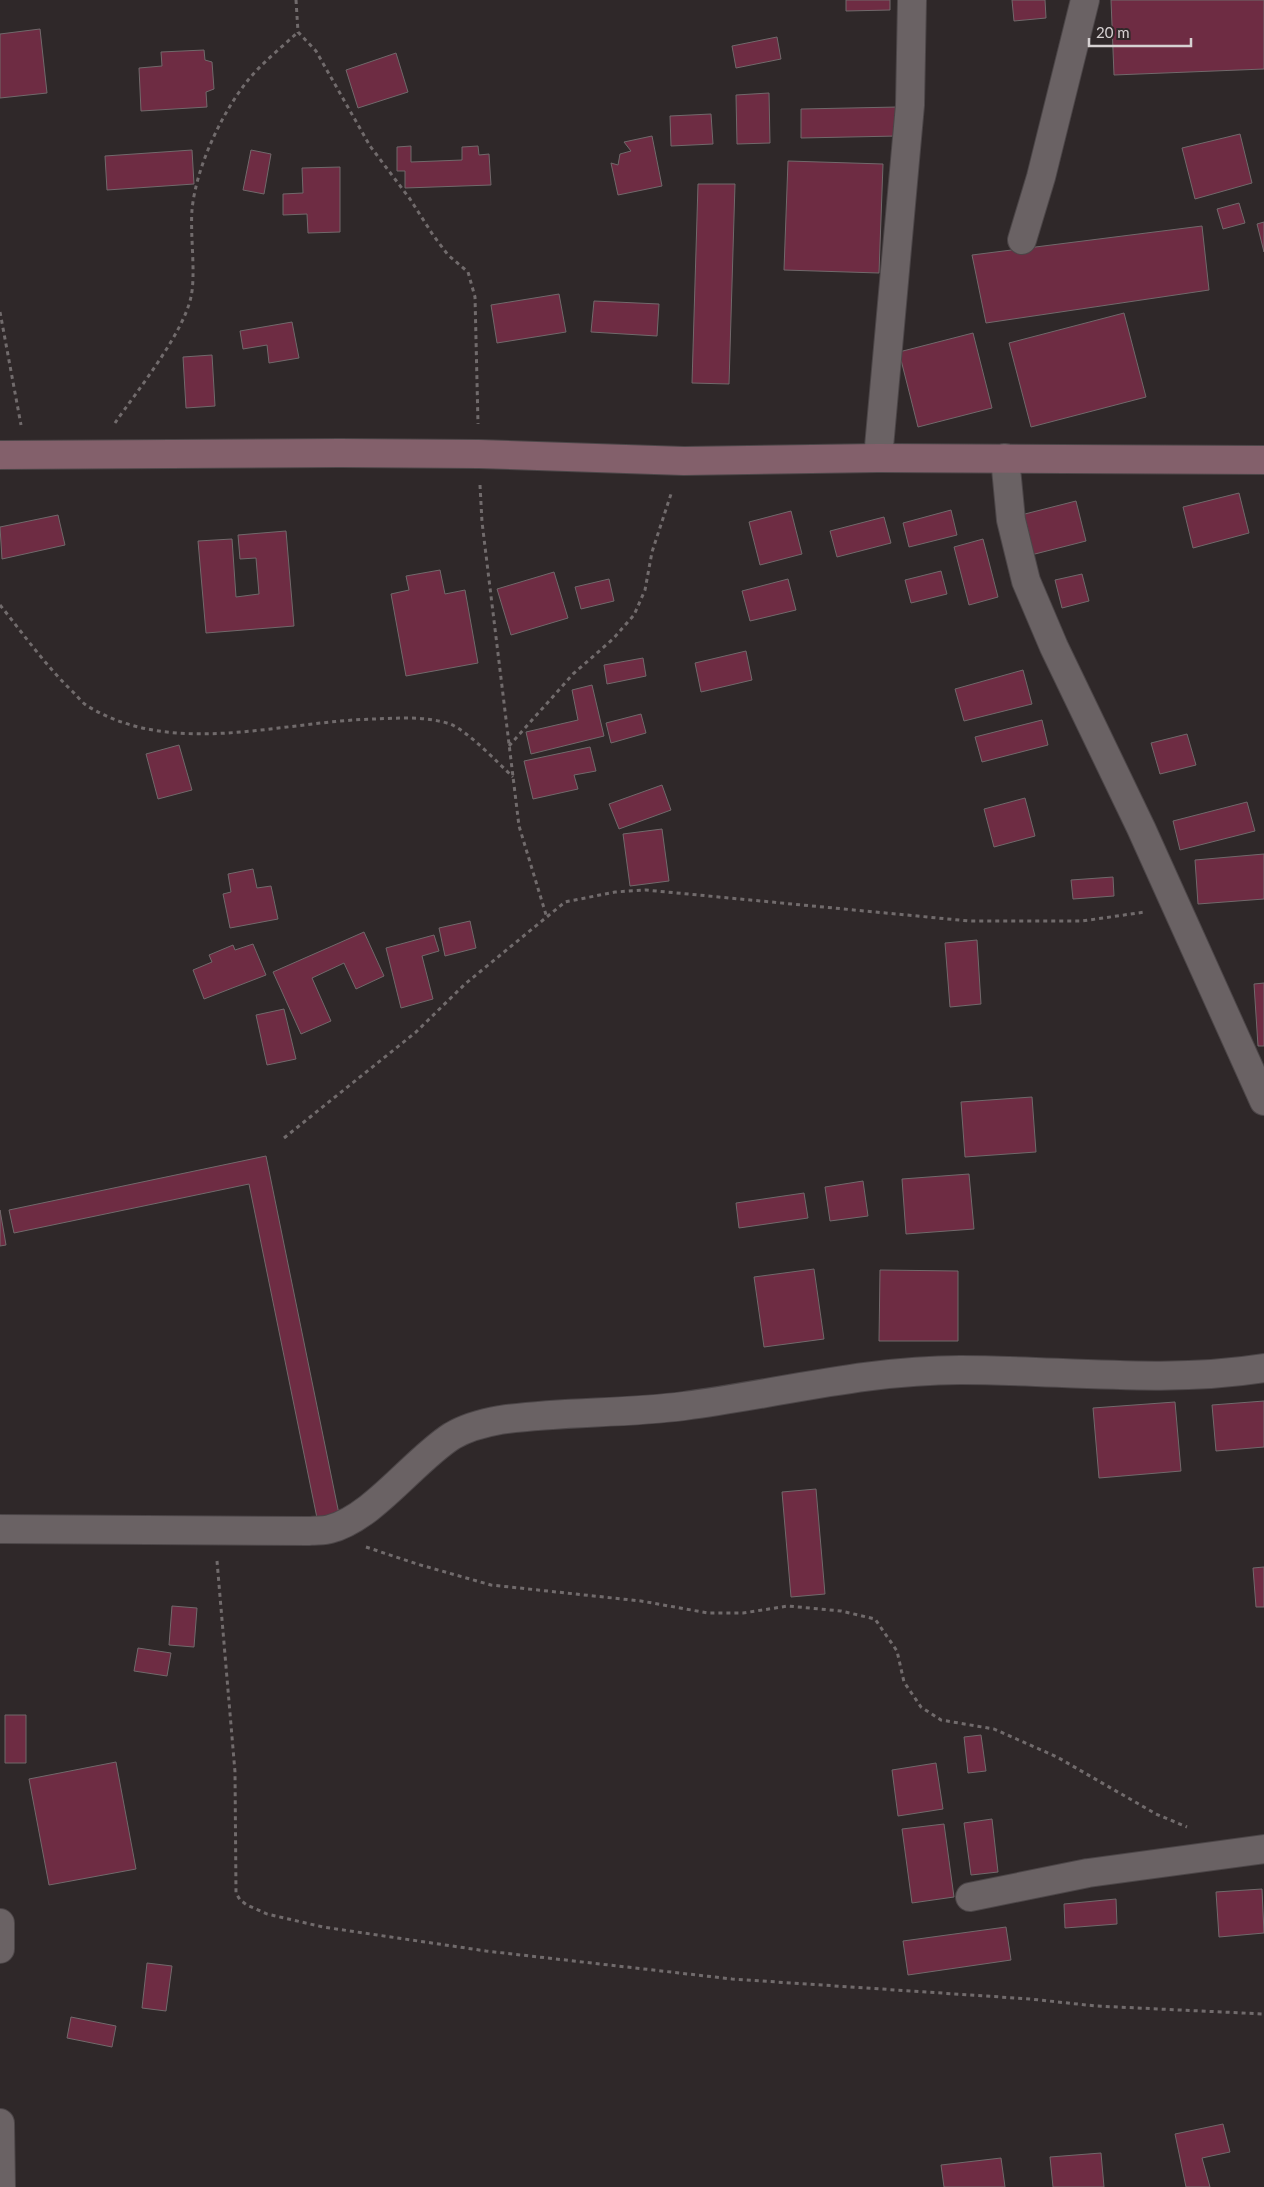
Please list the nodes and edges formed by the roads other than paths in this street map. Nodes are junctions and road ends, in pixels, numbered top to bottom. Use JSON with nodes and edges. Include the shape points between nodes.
{"nodes":[{"id":1,"x":912,"y":0,"type":"edge"},
{"id":2,"x":1085,"y":0,"type":"edge"},
{"id":3,"x":1022,"y":240,"type":"dead end"},
{"id":4,"x":13,"y":455,"type":"edge"},
{"id":5,"x":878,"y":458,"type":"junction"},
{"id":6,"x":1005,"y":458,"type":"junction"},
{"id":7,"x":1264,"y":460,"type":"edge"},
{"id":8,"x":1264,"y":1101,"type":"edge"},
{"id":9,"x":1264,"y":1368,"type":"edge"},
{"id":10,"x":0,"y":1529,"type":"edge"},
{"id":11,"x":1264,"y":1848,"type":"edge"},
{"id":12,"x":970,"y":1897,"type":"dead end"},
{"id":13,"x":0,"y":1923,"type":"edge"},
{"id":14,"x":0,"y":1949,"type":"edge"},
{"id":15,"x":0,"y":2123,"type":"edge"},
{"id":16,"x":2,"y":2187,"type":"edge"}],
"edges":[{"from":1,"to":5,"type":"street","via":[[910,106]]},
{"from":2,"to":3,"type":"street"},
{"from":4,"to":5,"type":"street","via":[[479,454],[684,461]]},
{"from":5,"to":6,"type":"street"},
{"from":6,"to":7,"type":"street"},
{"from":6,"to":8,"type":"street","via":[[1011,520],[1026,581]]},
{"from":9,"to":10,"type":"street","via":[[1183,1377],[960,1370],[910,1372],[649,1411],[522,1417],[476,1425],[454,1435],[367,1509],[330,1529]]},
{"from":11,"to":12,"type":"street","via":[[1088,1874]]},
{"from":13,"to":14,"type":"street"},
{"from":15,"to":16,"type":"street"}]}
